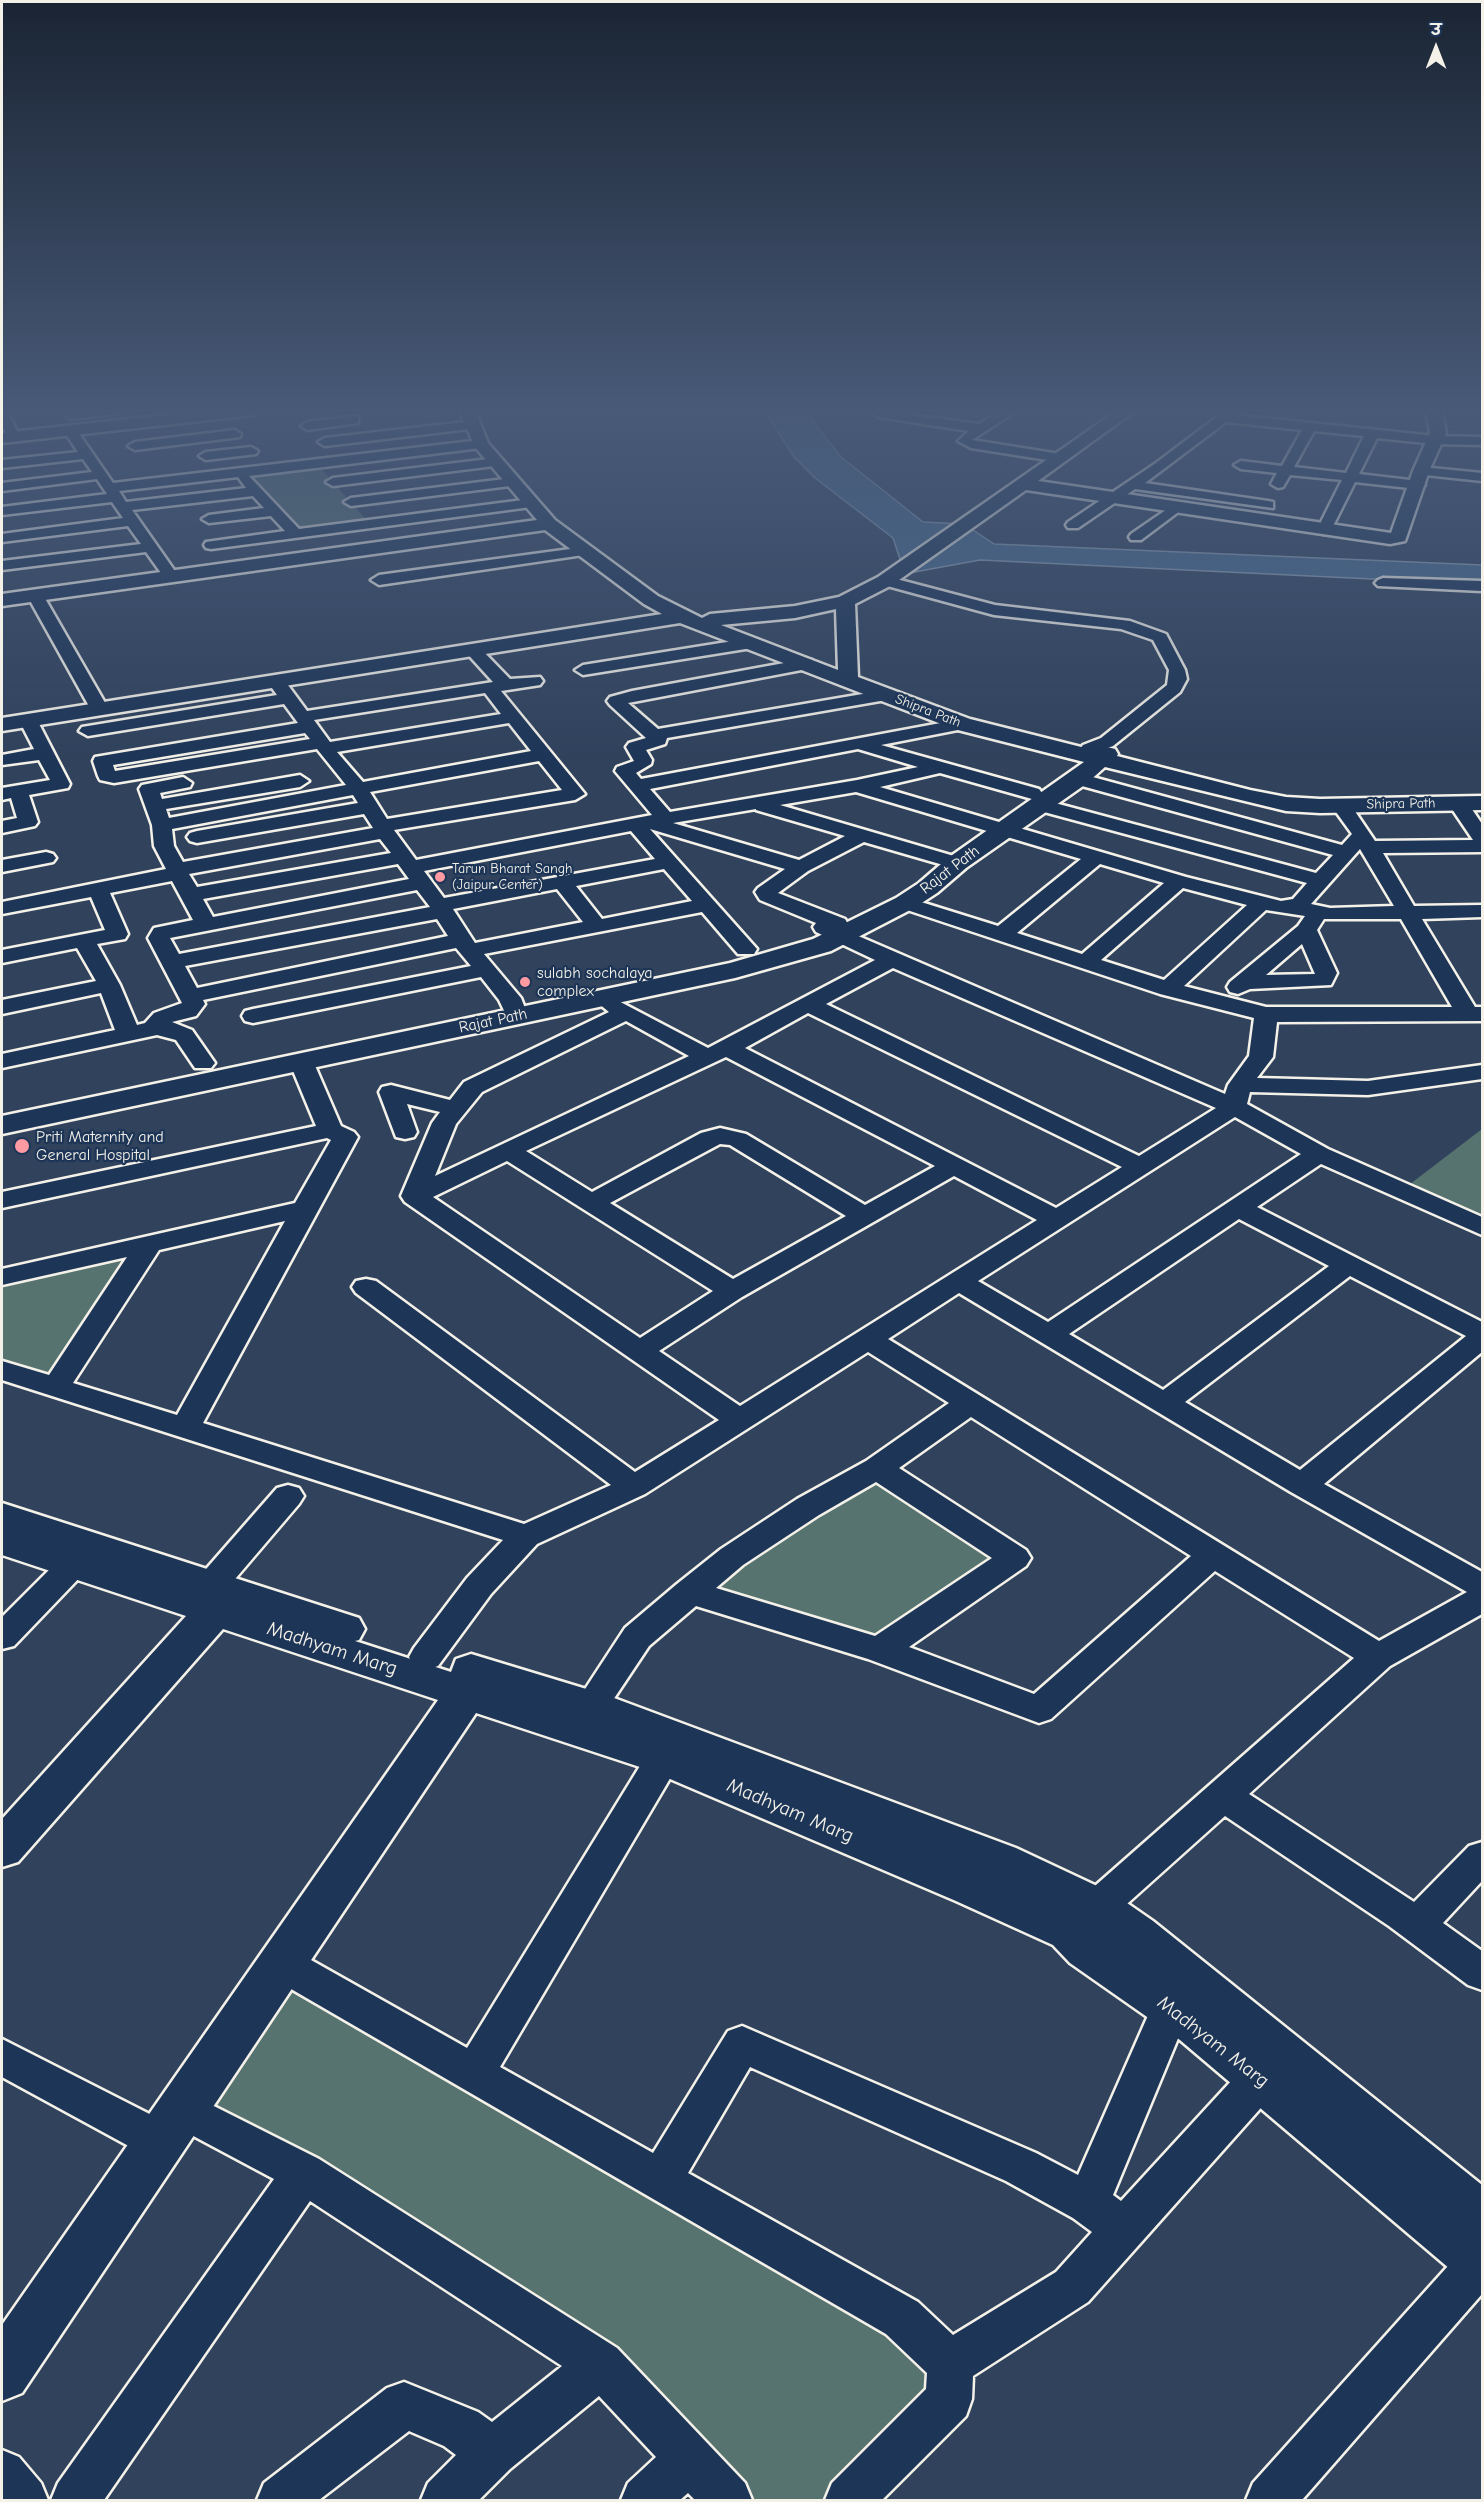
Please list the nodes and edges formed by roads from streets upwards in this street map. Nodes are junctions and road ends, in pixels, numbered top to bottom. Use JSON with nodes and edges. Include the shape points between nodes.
{"nodes":[{"id":1,"x":346,"y":526,"type":"edge"},
{"id":2,"x":88,"y":527,"type":"edge"},
{"id":3,"x":136,"y":527,"type":"edge"},
{"id":4,"x":289,"y":527,"type":"edge"},
{"id":5,"x":340,"y":527,"type":"edge"},
{"id":6,"x":529,"y":527,"type":"edge"},
{"id":7,"x":553,"y":527,"type":"edge"},
{"id":8,"x":571,"y":527,"type":"edge"},
{"id":9,"x":964,"y":527,"type":"edge"},
{"id":10,"x":1150,"y":527,"type":"edge"},
{"id":11,"x":1313,"y":527,"type":"edge"},
{"id":12,"x":1326,"y":527,"type":"edge"},
{"id":13,"x":1403,"y":527,"type":"edge"},
{"id":14,"x":1324,"y":530,"type":"junction"},
{"id":15,"x":295,"y":533,"type":"junction"},
{"id":16,"x":1136,"y":537,"type":"dead end"},
{"id":17,"x":2,"y":538,"type":"edge"},
{"id":18,"x":211,"y":544,"type":"dead end"},
{"id":19,"x":150,"y":547,"type":"junction"},
{"id":20,"x":363,"y":550,"type":"junction"},
{"id":21,"x":585,"y":550,"type":"junction"},
{"id":22,"x":2,"y":566,"type":"edge"},
{"id":23,"x":171,"y":577,"type":"junction"},
{"id":24,"x":889,"y":579,"type":"junction"},
{"id":25,"x":379,"y":580,"type":"dead end"},
{"id":26,"x":1383,"y":583,"type":"dead end"},
{"id":27,"x":1482,"y":586,"type":"edge"},
{"id":28,"x":35,"y":595,"type":"junction"},
{"id":29,"x":2,"y":600,"type":"edge"},
{"id":30,"x":845,"y":601,"type":"junction"},
{"id":31,"x":696,"y":617,"type":"junction"},
{"id":32,"x":752,"y":643,"type":"junction"},
{"id":33,"x":472,"y":650,"type":"junction"},
{"id":34,"x":806,"y":664,"type":"junction"},
{"id":35,"x":849,"y":674,"type":"junction"},
{"id":36,"x":534,"y":681,"type":"dead end"},
{"id":37,"x":498,"y":686,"type":"junction"},
{"id":38,"x":885,"y":694,"type":"junction"},
{"id":39,"x":616,"y":701,"type":"junction"},
{"id":40,"x":99,"y":708,"type":"junction"},
{"id":41,"x":295,"y":708,"type":"junction"},
{"id":42,"x":76,"y":712,"type":"junction"},
{"id":43,"x":514,"y":717,"type":"junction"},
{"id":44,"x":28,"y":720,"type":"junction"},
{"id":45,"x":2,"y":724,"type":"edge"},
{"id":46,"x":962,"y":724,"type":"junction"},
{"id":47,"x":655,"y":735,"type":"junction"},
{"id":48,"x":855,"y":743,"type":"junction"},
{"id":49,"x":95,"y":746,"type":"junction"},
{"id":50,"x":327,"y":750,"type":"junction"},
{"id":51,"x":46,"y":753,"type":"junction"},
{"id":52,"x":544,"y":754,"type":"junction"},
{"id":53,"x":1094,"y":757,"type":"junction"},
{"id":54,"x":2,"y":760,"type":"edge"},
{"id":55,"x":942,"y":767,"type":"junction"},
{"id":56,"x":346,"y":773,"type":"junction"},
{"id":57,"x":635,"y":786,"type":"junction"},
{"id":58,"x":857,"y":786,"type":"junction"},
{"id":59,"x":149,"y":789,"type":"junction"},
{"id":60,"x":359,"y":789,"type":"junction"},
{"id":61,"x":10,"y":792,"type":"edge"},
{"id":62,"x":1241,"y":795,"type":"junction"},
{"id":63,"x":1482,"y":795,"type":"edge"},
{"id":64,"x":1036,"y":799,"type":"junction"},
{"id":65,"x":1458,"y":803,"type":"junction"},
{"id":66,"x":1482,"y":803,"type":"edge"},
{"id":67,"x":757,"y":804,"type":"junction"},
{"id":68,"x":1341,"y":805,"type":"junction"},
{"id":69,"x":370,"y":807,"type":"junction"},
{"id":70,"x":579,"y":814,"type":"junction"},
{"id":71,"x":1217,"y":816,"type":"junction"},
{"id":72,"x":649,"y":821,"type":"junction"},
{"id":73,"x":996,"y":826,"type":"junction"},
{"id":74,"x":2,"y":827,"type":"edge"},
{"id":75,"x":383,"y":829,"type":"junction"},
{"id":76,"x":164,"y":834,"type":"junction"},
{"id":77,"x":862,"y":835,"type":"junction"},
{"id":78,"x":1482,"y":838,"type":"edge"},
{"id":79,"x":1366,"y":841,"type":"junction"},
{"id":80,"x":1185,"y":844,"type":"junction"},
{"id":81,"x":1482,"y":846,"type":"edge"},
{"id":82,"x":1347,"y":852,"type":"junction"},
{"id":83,"x":1097,"y":856,"type":"junction"},
{"id":84,"x":46,"y":858,"type":"dead end"},
{"id":85,"x":948,"y":860,"type":"junction"},
{"id":86,"x":669,"y":862,"type":"junction"},
{"id":87,"x":2,"y":866,"type":"edge"},
{"id":88,"x":801,"y":867,"type":"junction"},
{"id":89,"x":411,"y":869,"type":"junction"},
{"id":90,"x":175,"y":871,"type":"junction"},
{"id":91,"x":1152,"y":873,"type":"junction"},
{"id":92,"x":1179,"y":881,"type":"junction"},
{"id":93,"x":1322,"y":881,"type":"junction"},
{"id":94,"x":562,"y":882,"type":"junction"},
{"id":95,"x":98,"y":890,"type":"junction"},
{"id":96,"x":189,"y":895,"type":"junction"},
{"id":97,"x":1262,"y":902,"type":"junction"},
{"id":98,"x":905,"y":903,"type":"junction"},
{"id":99,"x":707,"y":905,"type":"junction"},
{"id":100,"x":1292,"y":907,"type":"junction"},
{"id":101,"x":2,"y":908,"type":"edge"},
{"id":102,"x":442,"y":908,"type":"junction"},
{"id":103,"x":1482,"y":911,"type":"edge"},
{"id":104,"x":1408,"y":912,"type":"junction"},
{"id":105,"x":1312,"y":921,"type":"junction"},
{"id":106,"x":206,"y":924,"type":"junction"},
{"id":107,"x":597,"y":926,"type":"junction"},
{"id":108,"x":834,"y":929,"type":"junction"},
{"id":109,"x":1002,"y":934,"type":"junction"},
{"id":110,"x":84,"y":941,"type":"junction"},
{"id":111,"x":466,"y":945,"type":"junction"},
{"id":112,"x":746,"y":949,"type":"junction"},
{"id":113,"x":2,"y":956,"type":"edge"},
{"id":114,"x":893,"y":959,"type":"junction"},
{"id":115,"x":1086,"y":961,"type":"junction"},
{"id":116,"x":173,"y":962,"type":"junction"},
{"id":117,"x":488,"y":969,"type":"junction"},
{"id":118,"x":1244,"y":982,"type":"junction"},
{"id":119,"x":109,"y":985,"type":"junction"},
{"id":120,"x":1168,"y":989,"type":"junction"},
{"id":121,"x":191,"y":996,"type":"junction"},
{"id":122,"x":602,"y":998,"type":"junction"},
{"id":123,"x":1219,"y":1003,"type":"junction"},
{"id":124,"x":807,"y":1004,"type":"junction"},
{"id":125,"x":2,"y":1006,"type":"edge"},
{"id":126,"x":514,"y":1007,"type":"junction"},
{"id":127,"x":624,"y":1013,"type":"junction"},
{"id":128,"x":1266,"y":1014,"type":"junction"},
{"id":129,"x":1475,"y":1014,"type":"edge"},
{"id":130,"x":253,"y":1016,"type":"dead end"},
{"id":131,"x":157,"y":1028,"type":"junction"},
{"id":132,"x":128,"y":1034,"type":"junction"},
{"id":133,"x":718,"y":1052,"type":"junction"},
{"id":134,"x":2,"y":1061,"type":"edge"},
{"id":135,"x":301,"y":1061,"type":"junction"},
{"id":136,"x":203,"y":1063,"type":"junction"},
{"id":137,"x":1482,"y":1072,"type":"edge"},
{"id":138,"x":1237,"y":1096,"type":"junction"},
{"id":139,"x":2,"y":1103,"type":"edge"},
{"id":140,"x":455,"y":1109,"type":"junction"},
{"id":141,"x":2,"y":1125,"type":"edge"},
{"id":142,"x":330,"y":1130,"type":"junction"},
{"id":143,"x":405,"y":1132,"type":"dead end"},
{"id":144,"x":507,"y":1150,"type":"junction"},
{"id":145,"x":1319,"y":1154,"type":"junction"},
{"id":146,"x":954,"y":1166,"type":"junction"},
{"id":147,"x":1140,"y":1166,"type":"junction"},
{"id":148,"x":414,"y":1196,"type":"junction"},
{"id":149,"x":2,"y":1200,"type":"edge"},
{"id":150,"x":592,"y":1203,"type":"junction"},
{"id":151,"x":1238,"y":1208,"type":"junction"},
{"id":152,"x":304,"y":1209,"type":"junction"},
{"id":153,"x":865,"y":1216,"type":"junction"},
{"id":154,"x":1056,"y":1219,"type":"junction"},
{"id":155,"x":1482,"y":1227,"type":"edge"},
{"id":156,"x":150,"y":1244,"type":"junction"},
{"id":157,"x":1349,"y":1264,"type":"junction"},
{"id":158,"x":2,"y":1277,"type":"edge"},
{"id":159,"x":960,"y":1282,"type":"junction"},
{"id":160,"x":366,"y":1287,"type":"dead end"},
{"id":161,"x":732,"y":1291,"type":"junction"},
{"id":162,"x":1482,"y":1333,"type":"edge"},
{"id":163,"x":1047,"y":1336,"type":"junction"},
{"id":164,"x":1482,"y":1338,"type":"edge"},
{"id":165,"x":867,"y":1339,"type":"junction"},
{"id":166,"x":639,"y":1351,"type":"junction"},
{"id":167,"x":2,"y":1370,"type":"edge"},
{"id":168,"x":55,"y":1388,"type":"junction"},
{"id":169,"x":970,"y":1403,"type":"junction"},
{"id":170,"x":1163,"y":1404,"type":"junction"},
{"id":171,"x":738,"y":1419,"type":"junction"},
{"id":172,"x":186,"y":1428,"type":"junction"},
{"id":173,"x":877,"y":1468,"type":"junction"},
{"id":174,"x":1302,"y":1485,"type":"junction"},
{"id":175,"x":634,"y":1487,"type":"junction"},
{"id":176,"x":288,"y":1496,"type":"dead end"},
{"id":177,"x":2,"y":1516,"type":"edge"},
{"id":178,"x":526,"y":1536,"type":"junction"},
{"id":179,"x":2,"y":1541,"type":"edge"},
{"id":180,"x":1213,"y":1555,"type":"junction"},
{"id":181,"x":73,"y":1565,"type":"junction"},
{"id":182,"x":1482,"y":1586,"type":"edge"},
{"id":183,"x":689,"y":1592,"type":"junction"},
{"id":184,"x":220,"y":1595,"type":"junction"},
{"id":185,"x":1482,"y":1599,"type":"edge"},
{"id":186,"x":2,"y":1637,"type":"edge"},
{"id":187,"x":880,"y":1650,"type":"junction"},
{"id":188,"x":1378,"y":1656,"type":"junction"},
{"id":189,"x":426,"y":1657,"type":"junction"},
{"id":190,"x":467,"y":1692,"type":"junction"},
{"id":191,"x":591,"y":1706,"type":"junction"},
{"id":192,"x":664,"y":1758,"type":"junction"},
{"id":193,"x":1222,"y":1794,"type":"junction"},
{"id":194,"x":2,"y":1849,"type":"edge"},
{"id":195,"x":1482,"y":1857,"type":"edge"},
{"id":196,"x":1084,"y":1920,"type":"junction"},
{"id":197,"x":1417,"y":1925,"type":"junction"},
{"id":198,"x":281,"y":1963,"type":"junction"},
{"id":199,"x":1482,"y":1973,"type":"edge"},
{"id":200,"x":1171,"y":2007,"type":"junction"},
{"id":201,"x":2,"y":2057,"type":"edge"},
{"id":202,"x":474,"y":2073,"type":"junction"},
{"id":203,"x":1260,"y":2079,"type":"junction"},
{"id":204,"x":173,"y":2126,"type":"junction"},
{"id":205,"x":304,"y":2173,"type":"junction"},
{"id":206,"x":660,"y":2180,"type":"junction"},
{"id":207,"x":1088,"y":2203,"type":"junction"},
{"id":208,"x":1482,"y":2218,"type":"edge"},
{"id":209,"x":1124,"y":2229,"type":"junction"},
{"id":210,"x":1482,"y":2261,"type":"edge"},
{"id":211,"x":601,"y":2364,"type":"junction"},
{"id":212,"x":950,"y":2364,"type":"junction"},
{"id":213,"x":2,"y":2373,"type":"edge"},
{"id":214,"x":493,"y":2452,"type":"junction"},
{"id":215,"x":689,"y":2459,"type":"junction"},
{"id":216,"x":2,"y":2475,"type":"edge"},
{"id":217,"x":24,"y":2500,"type":"edge"},
{"id":218,"x":75,"y":2500,"type":"edge"},
{"id":219,"x":281,"y":2500,"type":"edge"},
{"id":220,"x":445,"y":2500,"type":"edge"},
{"id":221,"x":645,"y":2500,"type":"edge"},
{"id":222,"x":728,"y":2500,"type":"edge"},
{"id":223,"x":849,"y":2500,"type":"edge"},
{"id":224,"x":1270,"y":2500,"type":"edge"}],
"edges":[{"from":1,"to":20,"type":"street"},
{"from":2,"to":17,"type":"street"},
{"from":3,"to":19,"type":"street"},
{"from":4,"to":15,"type":"street"},
{"from":5,"to":15,"type":"street"},
{"from":6,"to":20,"type":"street"},
{"from":7,"to":21,"type":"street","name":"Shipra Path"},
{"from":8,"to":31,"type":"street","name":"Shipra Path"},
{"from":9,"to":24,"type":"street"},
{"from":10,"to":16,"type":"street"},
{"from":11,"to":14,"type":"street"},
{"from":12,"to":14,"type":"street"},
{"from":13,"to":14,"type":"street","via":[[1399,537],[1380,538]]},
{"from":15,"to":18,"type":"street"},
{"from":19,"to":22,"type":"street"},
{"from":19,"to":23,"type":"street"},
{"from":20,"to":23,"type":"street"},
{"from":21,"to":25,"type":"street"},
{"from":21,"to":31,"type":"street","name":"Shipra Path","via":[[651,600]]},
{"from":23,"to":28,"type":"street"},
{"from":24,"to":30,"type":"street"},
{"from":24,"to":53,"type":"street","via":[[994,609],[1124,624],[1160,637],[1179,679],[1174,688]]},
{"from":26,"to":27,"type":"street"},
{"from":28,"to":29,"type":"street"},
{"from":28,"to":40,"type":"street"},
{"from":30,"to":31,"type":"street","via":[[795,612]]},
{"from":30,"to":35,"type":"street"},
{"from":31,"to":32,"type":"street","name":"Shipra Path"},
{"from":31,"to":33,"type":"street"},
{"from":31,"to":35,"type":"street","name":"Shipra Path"},
{"from":32,"to":34,"type":"street","name":"Shipra Path"},
{"from":32,"to":39,"type":"street","via":[[583,670]]},
{"from":33,"to":37,"type":"street"},
{"from":33,"to":41,"type":"street"},
{"from":34,"to":38,"type":"street","name":"Shipra Path"},
{"from":34,"to":39,"type":"street"},
{"from":35,"to":53,"type":"street","name":"Shipra Path","via":[[958,716]]},
{"from":36,"to":37,"type":"street"},
{"from":37,"to":41,"type":"street"},
{"from":37,"to":43,"type":"street"},
{"from":38,"to":46,"type":"street","name":"Shipra Path"},
{"from":38,"to":47,"type":"street"},
{"from":39,"to":47,"type":"street"},
{"from":40,"to":41,"type":"street"},
{"from":40,"to":42,"type":"street"},
{"from":41,"to":49,"type":"street"},
{"from":41,"to":49,"type":"street"},
{"from":41,"to":50,"type":"street"},
{"from":42,"to":44,"type":"street"},
{"from":42,"to":49,"type":"street"},
{"from":43,"to":50,"type":"street"},
{"from":43,"to":52,"type":"street"},
{"from":44,"to":45,"type":"street"},
{"from":44,"to":51,"type":"street"},
{"from":46,"to":48,"type":"street"},
{"from":46,"to":53,"type":"street","name":"Shipra Path"},
{"from":47,"to":57,"type":"street","via":[[658,742],[634,748],[642,764],[624,770]]},
{"from":48,"to":55,"type":"street"},
{"from":48,"to":57,"type":"street"},
{"from":49,"to":59,"type":"street","via":[[110,777]]},
{"from":50,"to":56,"type":"street"},
{"from":50,"to":59,"type":"street"},
{"from":51,"to":54,"type":"street"},
{"from":51,"to":61,"type":"street","via":[[61,784]]},
{"from":52,"to":60,"type":"street"},
{"from":52,"to":70,"type":"street"},
{"from":53,"to":62,"type":"street","name":"Shipra Path"},
{"from":53,"to":63,"type":"street","name":"Shipra Path","via":[[1311,798]]},
{"from":53,"to":64,"type":"street","name":"Rajat Path"},
{"from":53,"to":71,"type":"street"},
{"from":55,"to":58,"type":"street"},
{"from":55,"to":64,"type":"street"},
{"from":56,"to":59,"type":"street"},
{"from":56,"to":60,"type":"street"},
{"from":57,"to":72,"type":"street"},
{"from":58,"to":67,"type":"street"},
{"from":58,"to":73,"type":"street"},
{"from":59,"to":76,"type":"street"},
{"from":60,"to":69,"type":"street"},
{"from":60,"to":76,"type":"street"},
{"from":61,"to":74,"type":"street","via":[[28,822]]},
{"from":62,"to":68,"type":"street","name":"Shipra Path","via":[[1286,804]]},
{"from":62,"to":71,"type":"street"},
{"from":64,"to":73,"type":"street","name":"Rajat Path"},
{"from":64,"to":80,"type":"street"},
{"from":65,"to":66,"type":"street","name":"Shipra Path"},
{"from":65,"to":68,"type":"street","name":"Shipra Path"},
{"from":65,"to":78,"type":"street"},
{"from":67,"to":72,"type":"street"},
{"from":67,"to":77,"type":"street"},
{"from":68,"to":79,"type":"street"},
{"from":69,"to":75,"type":"street"},
{"from":69,"to":76,"type":"street"},
{"from":70,"to":72,"type":"street"},
{"from":70,"to":75,"type":"street"},
{"from":70,"to":89,"type":"street"},
{"from":71,"to":80,"type":"street"},
{"from":71,"to":82,"type":"street"},
{"from":72,"to":86,"type":"street"},
{"from":72,"to":88,"type":"street"},
{"from":73,"to":83,"type":"street"},
{"from":73,"to":85,"type":"street","name":"Rajat Path"},
{"from":75,"to":89,"type":"street"},
{"from":75,"to":90,"type":"street"},
{"from":76,"to":90,"type":"street","via":[[164,846]]},
{"from":77,"to":85,"type":"street"},
{"from":77,"to":88,"type":"street"},
{"from":79,"to":81,"type":"street","via":[[1431,840]]},
{"from":79,"to":82,"type":"street"},
{"from":79,"to":104,"type":"street"},
{"from":80,"to":91,"type":"street"},
{"from":80,"to":93,"type":"street"},
{"from":82,"to":93,"type":"street"},
{"from":83,"to":91,"type":"street"},
{"from":83,"to":109,"type":"street"},
{"from":84,"to":87,"type":"street"},
{"from":85,"to":98,"type":"street","name":"Rajat Path"},
{"from":85,"to":108,"type":"street","name":"Rajat Path"},
{"from":86,"to":94,"type":"street"},
{"from":86,"to":99,"type":"street"},
{"from":88,"to":108,"type":"street","via":[[765,894]]},
{"from":89,"to":96,"type":"street"},
{"from":89,"to":102,"type":"street"},
{"from":89,"to":106,"type":"street"},
{"from":90,"to":95,"type":"street"},
{"from":90,"to":96,"type":"street"},
{"from":91,"to":92,"type":"street"},
{"from":92,"to":97,"type":"street"},
{"from":92,"to":115,"type":"street"},
{"from":93,"to":100,"type":"street"},
{"from":94,"to":102,"type":"street"},
{"from":94,"to":107,"type":"street"},
{"from":95,"to":101,"type":"street"},
{"from":95,"to":110,"type":"street","via":[[117,934]]},
{"from":96,"to":106,"type":"street"},
{"from":97,"to":100,"type":"street"},
{"from":97,"to":120,"type":"street"},
{"from":98,"to":108,"type":"street","name":"Rajat Path"},
{"from":98,"to":109,"type":"street"},
{"from":99,"to":107,"type":"street"},
{"from":99,"to":112,"type":"street"},
{"from":100,"to":105,"type":"street"},
{"from":102,"to":111,"type":"street"},
{"from":102,"to":116,"type":"street"},
{"from":103,"to":104,"type":"street"},
{"from":104,"to":105,"type":"street"},
{"from":104,"to":129,"type":"street"},
{"from":105,"to":118,"type":"street"},
{"from":105,"to":118,"type":"street","via":[[1326,973],[1323,980]]},
{"from":106,"to":116,"type":"street","via":[[159,935]]},
{"from":107,"to":111,"type":"street"},
{"from":108,"to":112,"type":"street","name":"Rajat Path"},
{"from":108,"to":114,"type":"street"},
{"from":108,"to":122,"type":"street","name":"Rajat Path","via":[[735,970]]},
{"from":109,"to":115,"type":"street"},
{"from":110,"to":113,"type":"street"},
{"from":110,"to":119,"type":"street"},
{"from":111,"to":117,"type":"street"},
{"from":111,"to":121,"type":"street"},
{"from":112,"to":126,"type":"street","name":"Rajat Path"},
{"from":114,"to":124,"type":"street"},
{"from":114,"to":138,"type":"street"},
{"from":115,"to":120,"type":"street"},
{"from":116,"to":121,"type":"street"},
{"from":117,"to":126,"type":"street"},
{"from":117,"to":130,"type":"street"},
{"from":118,"to":123,"type":"street"},
{"from":119,"to":125,"type":"street"},
{"from":119,"to":132,"type":"street"},
{"from":120,"to":123,"type":"street"},
{"from":121,"to":131,"type":"street","via":[[193,1007],[162,1018]]},
{"from":122,"to":126,"type":"street","name":"Rajat Path"},
{"from":122,"to":127,"type":"street"},
{"from":123,"to":128,"type":"street"},
{"from":124,"to":133,"type":"street"},
{"from":124,"to":147,"type":"street"},
{"from":126,"to":135,"type":"street","name":"Rajat Path"},
{"from":126,"to":136,"type":"street","name":"Rajat Path"},
{"from":127,"to":133,"type":"street"},
{"from":127,"to":140,"type":"street","via":[[473,1087]]},
{"from":128,"to":129,"type":"street"},
{"from":128,"to":138,"type":"street","via":[[1261,1057]]},
{"from":131,"to":132,"type":"street"},
{"from":131,"to":136,"type":"street","via":[[184,1035]]},
{"from":132,"to":134,"type":"street"},
{"from":133,"to":144,"type":"street"},
{"from":133,"to":146,"type":"street"},
{"from":135,"to":141,"type":"street","name":"Rajat Path"},
{"from":135,"to":142,"type":"street"},
{"from":136,"to":139,"type":"street","name":"Rajat Path"},
{"from":137,"to":138,"type":"street","via":[[1368,1088]]},
{"from":138,"to":145,"type":"street"},
{"from":138,"to":147,"type":"street"},
{"from":140,"to":143,"type":"street","via":[[391,1092]]},
{"from":140,"to":148,"type":"street","via":[[444,1123]]},
{"from":142,"to":149,"type":"street"},
{"from":142,"to":152,"type":"street","via":[[345,1137]]},
{"from":144,"to":148,"type":"street"},
{"from":144,"to":150,"type":"street"},
{"from":145,"to":151,"type":"street"},
{"from":145,"to":155,"type":"street"},
{"from":146,"to":153,"type":"street"},
{"from":146,"to":154,"type":"street"},
{"from":147,"to":154,"type":"street"},
{"from":148,"to":166,"type":"street"},
{"from":150,"to":153,"type":"street","via":[[720,1136],[737,1139]]},
{"from":150,"to":161,"type":"street"},
{"from":151,"to":157,"type":"street"},
{"from":151,"to":163,"type":"street"},
{"from":152,"to":156,"type":"street"},
{"from":152,"to":172,"type":"street"},
{"from":153,"to":161,"type":"street"},
{"from":154,"to":159,"type":"street"},
{"from":156,"to":158,"type":"street"},
{"from":156,"to":168,"type":"street"},
{"from":157,"to":162,"type":"street"},
{"from":157,"to":170,"type":"street"},
{"from":159,"to":163,"type":"street"},
{"from":159,"to":165,"type":"street"},
{"from":160,"to":175,"type":"street"},
{"from":161,"to":166,"type":"street"},
{"from":163,"to":170,"type":"street"},
{"from":164,"to":174,"type":"street"},
{"from":165,"to":169,"type":"street"},
{"from":165,"to":171,"type":"street"},
{"from":166,"to":171,"type":"street"},
{"from":167,"to":168,"type":"street"},
{"from":168,"to":172,"type":"street"},
{"from":169,"to":173,"type":"street"},
{"from":169,"to":180,"type":"street"},
{"from":170,"to":174,"type":"street"},
{"from":171,"to":175,"type":"street"},
{"from":172,"to":178,"type":"street"},
{"from":173,"to":183,"type":"street","via":[[751,1544]]},
{"from":173,"to":187,"type":"street","via":[[1015,1558]]},
{"from":174,"to":182,"type":"street"},
{"from":175,"to":178,"type":"street"},
{"from":176,"to":184,"type":"street"},
{"from":177,"to":184,"type":"street","name":"Madhyam Marg"},
{"from":178,"to":189,"type":"street","via":[[479,1586]]},
{"from":179,"to":181,"type":"street","name":"Madhyam Marg"},
{"from":180,"to":187,"type":"street","via":[[1039,1710]]},
{"from":180,"to":188,"type":"street"},
{"from":181,"to":184,"type":"street","name":"Madhyam Marg"},
{"from":181,"to":186,"type":"street"},
{"from":183,"to":187,"type":"street"},
{"from":183,"to":191,"type":"street","via":[[637,1636]]},
{"from":184,"to":189,"type":"street","name":"Madhyam Marg"},
{"from":184,"to":190,"type":"street","name":"Madhyam Marg"},
{"from":184,"to":194,"type":"street"},
{"from":185,"to":188,"type":"street"},
{"from":188,"to":193,"type":"street"},
{"from":189,"to":191,"type":"street","name":"Madhyam Marg"},
{"from":190,"to":192,"type":"street","name":"Madhyam Marg"},
{"from":190,"to":198,"type":"street"},
{"from":191,"to":196,"type":"street","name":"Madhyam Marg","via":[[1000,1862]]},
{"from":192,"to":196,"type":"street","name":"Madhyam Marg","via":[[972,1887]]},
{"from":192,"to":202,"type":"street"},
{"from":193,"to":196,"type":"street"},
{"from":193,"to":197,"type":"street"},
{"from":195,"to":197,"type":"street"},
{"from":196,"to":200,"type":"street","name":"Madhyam Marg","via":[[1087,1949]]},
{"from":196,"to":208,"type":"street","name":"Madhyam Marg","via":[[1136,1935]]},
{"from":197,"to":199,"type":"street"},
{"from":198,"to":202,"type":"street"},
{"from":198,"to":204,"type":"street"},
{"from":200,"to":203,"type":"street","name":"Madhyam Marg"},
{"from":200,"to":207,"type":"street"},
{"from":201,"to":204,"type":"street"},
{"from":202,"to":206,"type":"street"},
{"from":203,"to":209,"type":"street"},
{"from":203,"to":210,"type":"street","name":"Madhyam Marg"},
{"from":204,"to":205,"type":"street"},
{"from":204,"to":213,"type":"street"},
{"from":205,"to":211,"type":"street"},
{"from":205,"to":218,"type":"street"},
{"from":206,"to":207,"type":"street","via":[[742,2044],[1021,2167]]},
{"from":206,"to":212,"type":"street","via":[[902,2318]]},
{"from":207,"to":209,"type":"street"},
{"from":209,"to":212,"type":"street","via":[[1072,2287]]},
{"from":210,"to":224,"type":"street"},
{"from":211,"to":214,"type":"street"},
{"from":211,"to":215,"type":"street"},
{"from":212,"to":223,"type":"street","via":[[949,2399]]},
{"from":214,"to":219,"type":"street","via":[[461,2429],[404,2405]]},
{"from":214,"to":220,"type":"street"},
{"from":215,"to":221,"type":"street"},
{"from":215,"to":222,"type":"street"},
{"from":216,"to":217,"type":"street"}]}
